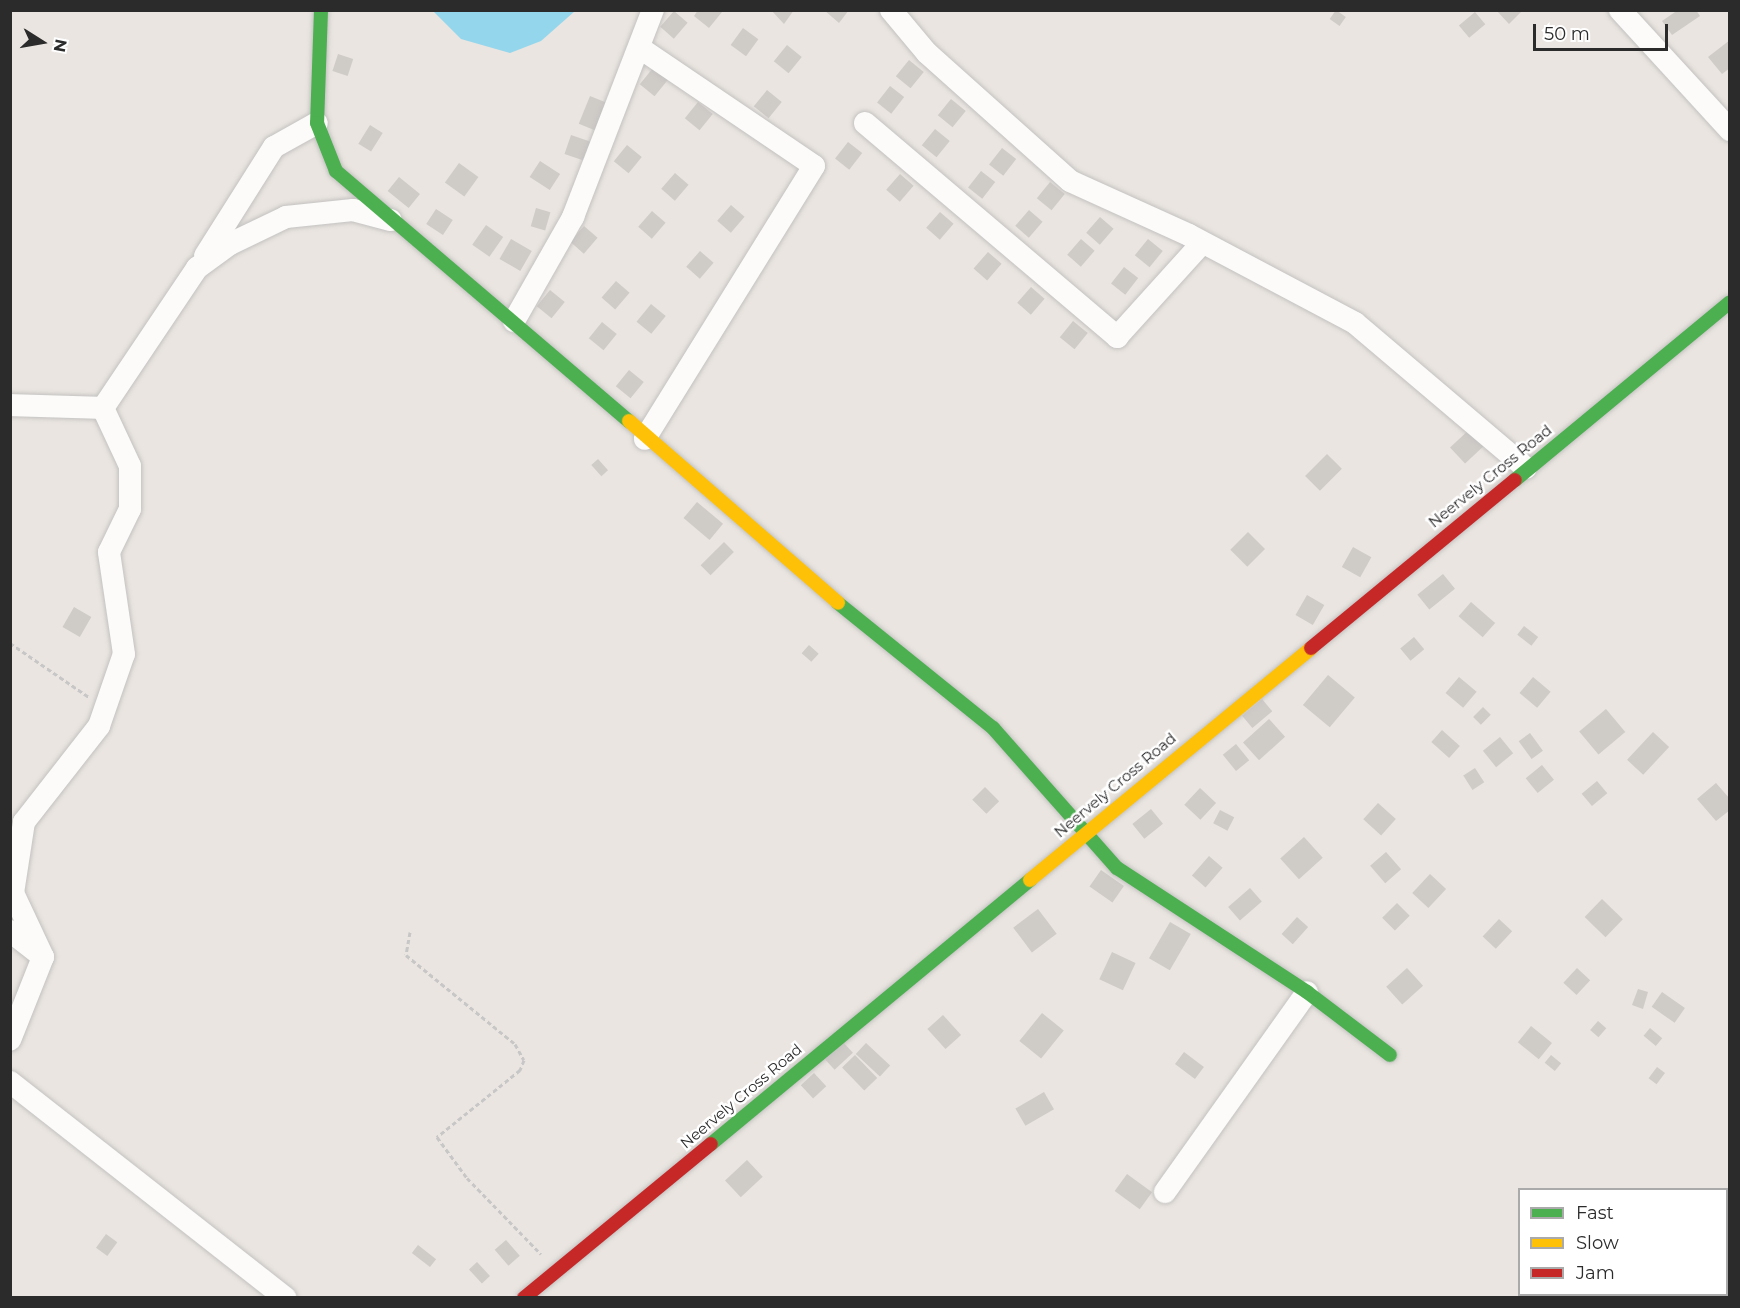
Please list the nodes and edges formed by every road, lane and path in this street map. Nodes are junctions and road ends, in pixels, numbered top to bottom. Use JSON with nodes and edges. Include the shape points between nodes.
{"nodes":[{"id":1,"x":321,"y":10,"type":"edge"},
{"id":2,"x":653,"y":10,"type":"edge"},
{"id":3,"x":891,"y":10,"type":"edge"},
{"id":4,"x":1620,"y":10,"type":"edge"},
{"id":5,"x":640,"y":48,"type":"junction"},
{"id":6,"x":317,"y":123,"type":"junction"},
{"id":7,"x":865,"y":123,"type":"dead end"},
{"id":8,"x":1730,"y":129,"type":"edge"},
{"id":9,"x":398,"y":222,"type":"junction"},
{"id":10,"x":1202,"y":243,"type":"junction"},
{"id":11,"x":197,"y":268,"type":"junction"},
{"id":12,"x":1730,"y":302,"type":"edge"},
{"id":13,"x":514,"y":321,"type":"junction"},
{"id":14,"x":10,"y":405,"type":"edge"},
{"id":15,"x":103,"y":408,"type":"junction"},
{"id":16,"x":645,"y":439,"type":"junction"},
{"id":17,"x":1526,"y":468,"type":"junction"},
{"id":18,"x":10,"y":643,"type":"edge"},
{"id":19,"x":105,"y":708,"type":"junction"},
{"id":20,"x":1084,"y":832,"type":"junction"},
{"id":21,"x":10,"y":931,"type":"edge"},
{"id":22,"x":410,"y":932,"type":"dead end"},
{"id":23,"x":43,"y":957,"type":"junction"},
{"id":24,"x":1307,"y":992,"type":"junction"},
{"id":25,"x":10,"y":1040,"type":"edge"},
{"id":26,"x":1390,"y":1055,"type":"dead end"},
{"id":27,"x":10,"y":1082,"type":"edge"},
{"id":28,"x":1164,"y":1192,"type":"dead end"},
{"id":29,"x":557,"y":1270,"type":"junction"},
{"id":30,"x":285,"y":1298,"type":"edge"},
{"id":31,"x":524,"y":1298,"type":"edge"}],
"edges":[{"from":1,"to":6,"type":"street"},
{"from":2,"to":5,"type":"street"},
{"from":3,"to":10,"type":"street","via":[[927,53],[1070,181]]},
{"from":4,"to":8,"type":"street"},
{"from":5,"to":13,"type":"street","via":[[573,217]]},
{"from":5,"to":16,"type":"street","via":[[814,166]]},
{"from":6,"to":9,"type":"street","via":[[336,171]]},
{"from":6,"to":11,"type":"street","via":[[274,147]]},
{"from":7,"to":10,"type":"street","via":[[1117,337]]},
{"from":9,"to":11,"type":"street","via":[[353,210],[286,217],[230,244]]},
{"from":9,"to":13,"type":"street"},
{"from":10,"to":17,"type":"street","via":[[1355,323]]},
{"from":11,"to":15,"type":"street"},
{"from":12,"to":17,"type":"street","name":"Neervely Cross Road"},
{"from":13,"to":16,"type":"street"},
{"from":14,"to":15,"type":"street"},
{"from":15,"to":19,"type":"street","via":[[130,466],[130,509],[109,552],[124,654]]},
{"from":16,"to":20,"type":"street","via":[[872,633],[993,728]]},
{"from":17,"to":20,"type":"street","name":"Neervely Cross Road"},
{"from":18,"to":19,"type":"path"},
{"from":19,"to":23,"type":"street","via":[[99,726],[24,822],[13,893]]},
{"from":20,"to":24,"type":"street","via":[[1117,868]]},
{"from":20,"to":29,"type":"street","name":"Neervely Cross Road"},
{"from":21,"to":23,"type":"street"},
{"from":22,"to":29,"type":"path","via":[[406,955],[515,1044],[524,1060],[520,1070],[437,1137],[468,1179]]},
{"from":23,"to":25,"type":"street"},
{"from":24,"to":26,"type":"street"},
{"from":24,"to":28,"type":"street"},
{"from":27,"to":30,"type":"street"},
{"from":29,"to":31,"type":"street","name":"Neervely Cross Road"}]}
